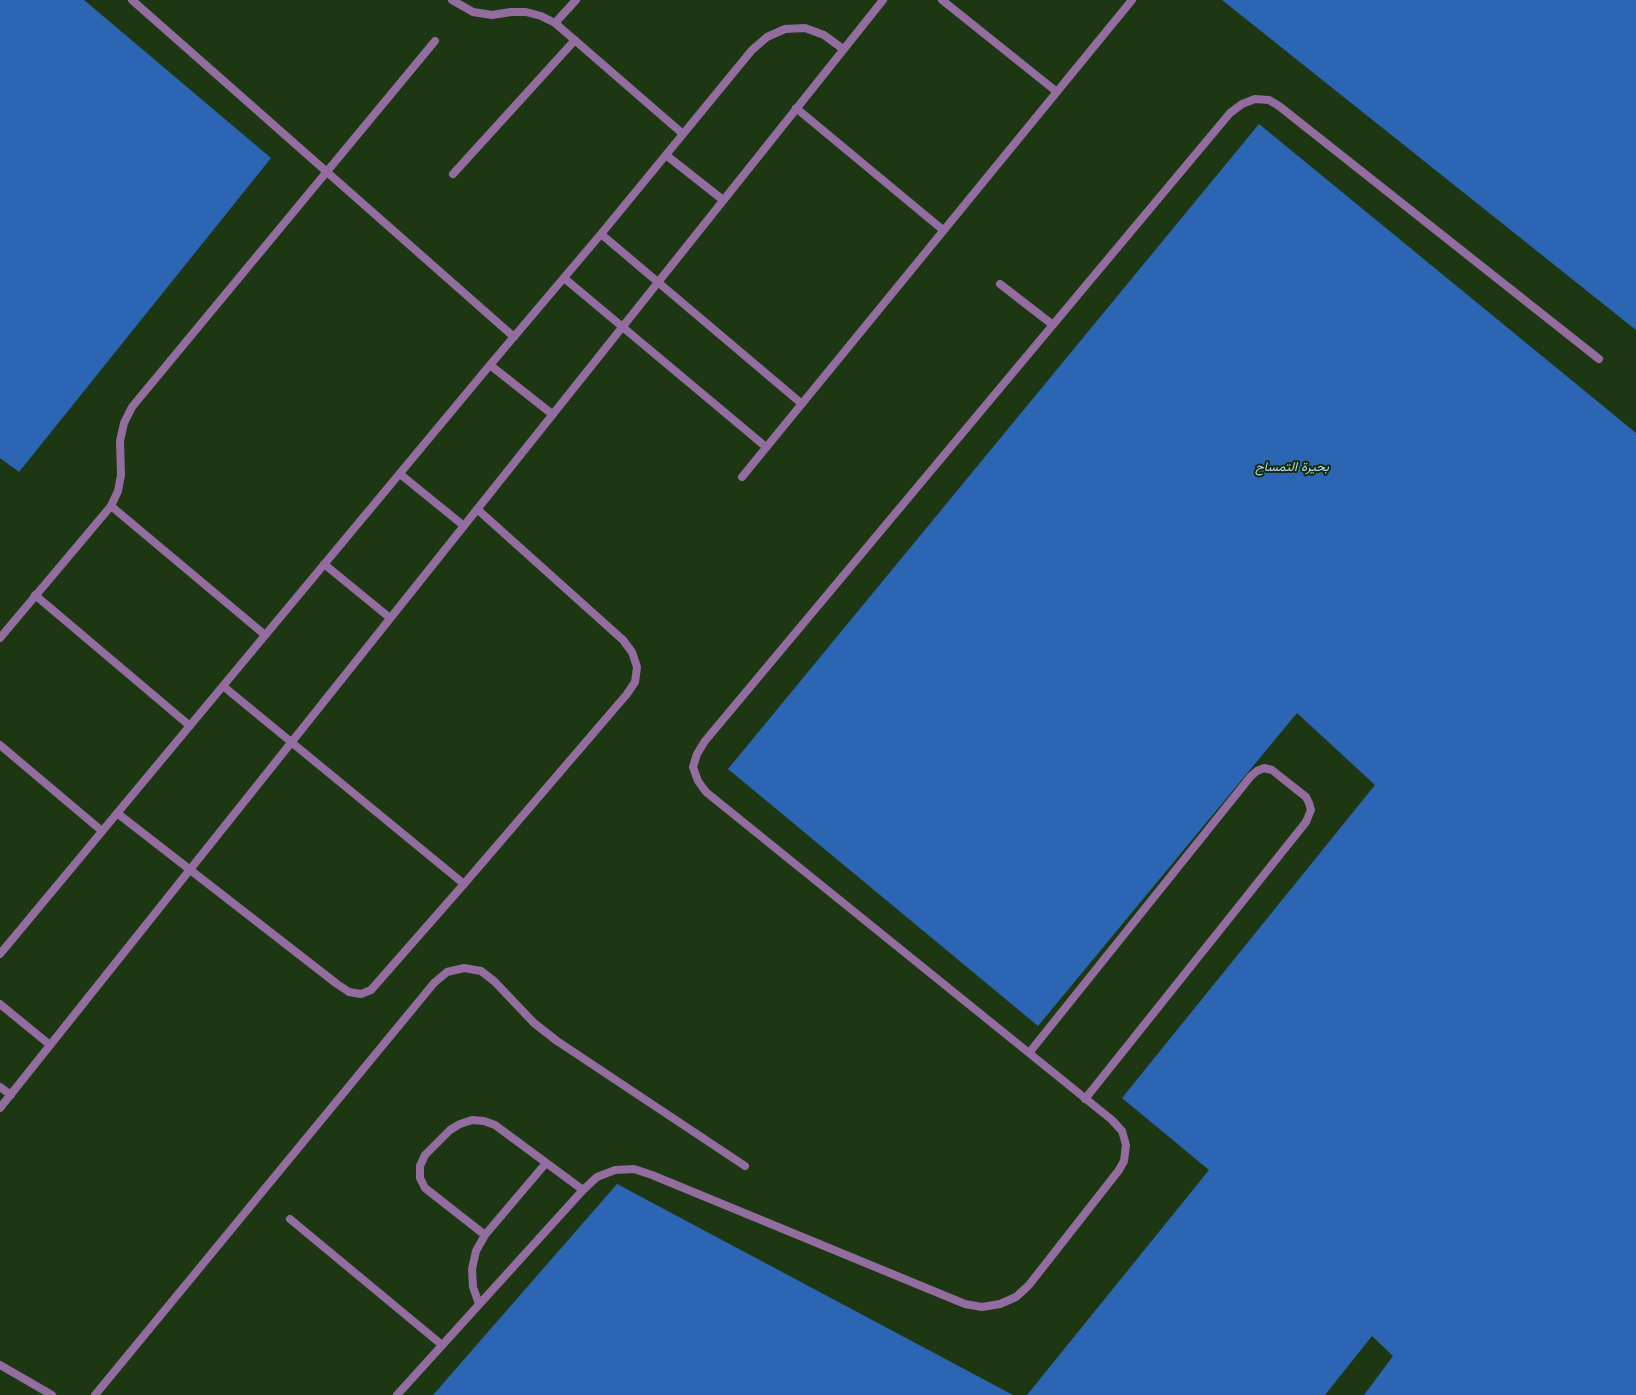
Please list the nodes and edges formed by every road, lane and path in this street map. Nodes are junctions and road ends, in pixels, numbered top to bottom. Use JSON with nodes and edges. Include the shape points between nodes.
{"nodes":[{"id":1,"x":132,"y":0,"type":"edge"},
{"id":2,"x":576,"y":0,"type":"edge"},
{"id":3,"x":883,"y":0,"type":"edge"},
{"id":4,"x":942,"y":0,"type":"edge"},
{"id":5,"x":1132,"y":0,"type":"edge"},
{"id":6,"x":455,"y":1,"type":"edge"},
{"id":7,"x":555,"y":23,"type":"junction"},
{"id":8,"x":575,"y":40,"type":"junction"},
{"id":9,"x":435,"y":41,"type":"dead end"},
{"id":10,"x":843,"y":50,"type":"junction"},
{"id":11,"x":1057,"y":92,"type":"junction"},
{"id":12,"x":796,"y":108,"type":"junction"},
{"id":13,"x":683,"y":134,"type":"junction"},
{"id":14,"x":666,"y":155,"type":"junction"},
{"id":15,"x":326,"y":172,"type":"junction"},
{"id":16,"x":453,"y":174,"type":"dead end"},
{"id":17,"x":723,"y":200,"type":"junction"},
{"id":18,"x":943,"y":230,"type":"junction"},
{"id":19,"x":601,"y":234,"type":"junction"},
{"id":20,"x":564,"y":278,"type":"junction"},
{"id":21,"x":658,"y":282,"type":"junction"},
{"id":22,"x":1000,"y":284,"type":"dead end"},
{"id":23,"x":1053,"y":325,"type":"junction"},
{"id":24,"x":622,"y":327,"type":"junction"},
{"id":25,"x":514,"y":337,"type":"junction"},
{"id":26,"x":1599,"y":359,"type":"dead end"},
{"id":27,"x":490,"y":365,"type":"junction"},
{"id":28,"x":802,"y":404,"type":"junction"},
{"id":29,"x":552,"y":414,"type":"junction"},
{"id":30,"x":766,"y":447,"type":"junction"},
{"id":31,"x":400,"y":474,"type":"junction"},
{"id":32,"x":742,"y":477,"type":"dead end"},
{"id":33,"x":111,"y":506,"type":"junction"},
{"id":34,"x":477,"y":509,"type":"junction"},
{"id":35,"x":464,"y":526,"type":"junction"},
{"id":36,"x":324,"y":564,"type":"junction"},
{"id":37,"x":35,"y":595,"type":"junction"},
{"id":38,"x":390,"y":618,"type":"junction"},
{"id":39,"x":265,"y":635,"type":"junction"},
{"id":40,"x":0,"y":638,"type":"edge"},
{"id":41,"x":223,"y":686,"type":"junction"},
{"id":42,"x":190,"y":726,"type":"junction"},
{"id":43,"x":292,"y":742,"type":"junction"},
{"id":44,"x":0,"y":745,"type":"edge"},
{"id":45,"x":117,"y":813,"type":"junction"},
{"id":46,"x":102,"y":831,"type":"junction"},
{"id":47,"x":190,"y":870,"type":"junction"},
{"id":48,"x":464,"y":884,"type":"junction"},
{"id":49,"x":0,"y":954,"type":"edge"},
{"id":50,"x":0,"y":1004,"type":"edge"},
{"id":51,"x":50,"y":1045,"type":"junction"},
{"id":52,"x":1029,"y":1054,"type":"junction"},
{"id":53,"x":0,"y":1086,"type":"edge"},
{"id":54,"x":11,"y":1095,"type":"junction"},
{"id":55,"x":1086,"y":1099,"type":"junction"},
{"id":56,"x":0,"y":1108,"type":"edge"},
{"id":57,"x":546,"y":1163,"type":"junction"},
{"id":58,"x":745,"y":1166,"type":"dead end"},
{"id":59,"x":583,"y":1190,"type":"junction"},
{"id":60,"x":290,"y":1219,"type":"dead end"},
{"id":61,"x":485,"y":1235,"type":"junction"},
{"id":62,"x":479,"y":1304,"type":"junction"},
{"id":63,"x":442,"y":1345,"type":"junction"},
{"id":64,"x":0,"y":1365,"type":"edge"},
{"id":65,"x":52,"y":1395,"type":"edge"},
{"id":66,"x":95,"y":1395,"type":"edge"},
{"id":67,"x":396,"y":1395,"type":"edge"}],
"edges":[{"from":1,"to":15,"type":"lane"},
{"from":2,"to":7,"type":"lane"},
{"from":3,"to":10,"type":"lane"},
{"from":4,"to":11,"type":"lane"},
{"from":5,"to":11,"type":"lane"},
{"from":6,"to":7,"type":"lane","via":[[473,12],[492,15],[526,12]]},
{"from":7,"to":8,"type":"lane"},
{"from":8,"to":13,"type":"lane"},
{"from":8,"to":16,"type":"lane"},
{"from":9,"to":15,"type":"lane"},
{"from":10,"to":12,"type":"lane"},
{"from":10,"to":13,"type":"lane","via":[[824,35],[805,28],[785,29],[767,37],[752,50]]},
{"from":11,"to":18,"type":"lane"},
{"from":12,"to":17,"type":"lane"},
{"from":12,"to":18,"type":"lane"},
{"from":13,"to":14,"type":"lane"},
{"from":14,"to":17,"type":"lane"},
{"from":14,"to":19,"type":"lane"},
{"from":15,"to":25,"type":"lane"},
{"from":15,"to":33,"type":"lane","via":[[132,407],[124,423],[120,441],[121,475],[118,491]]},
{"from":17,"to":21,"type":"lane"},
{"from":18,"to":28,"type":"lane"},
{"from":19,"to":20,"type":"lane"},
{"from":19,"to":21,"type":"lane"},
{"from":20,"to":24,"type":"lane"},
{"from":20,"to":25,"type":"lane"},
{"from":21,"to":24,"type":"lane"},
{"from":21,"to":28,"type":"lane"},
{"from":22,"to":23,"type":"lane"},
{"from":23,"to":26,"type":"lane","via":[[1230,113],[1254,99],[1269,100],[1279,106]]},
{"from":23,"to":52,"type":"lane","via":[[705,742],[697,754],[693,767],[698,781],[706,792]]},
{"from":24,"to":29,"type":"lane"},
{"from":24,"to":30,"type":"lane"},
{"from":25,"to":27,"type":"lane"},
{"from":27,"to":29,"type":"lane"},
{"from":27,"to":31,"type":"lane"},
{"from":28,"to":30,"type":"lane"},
{"from":29,"to":34,"type":"lane"},
{"from":30,"to":32,"type":"lane"},
{"from":31,"to":35,"type":"lane"},
{"from":31,"to":36,"type":"lane"},
{"from":33,"to":37,"type":"lane"},
{"from":33,"to":39,"type":"lane"},
{"from":34,"to":35,"type":"lane"},
{"from":34,"to":48,"type":"lane","via":[[623,640],[632,652],[637,667],[634,682],[627,694]]},
{"from":35,"to":38,"type":"lane"},
{"from":36,"to":38,"type":"lane"},
{"from":36,"to":39,"type":"lane"},
{"from":37,"to":40,"type":"lane"},
{"from":37,"to":42,"type":"lane"},
{"from":38,"to":43,"type":"lane"},
{"from":39,"to":41,"type":"lane"},
{"from":41,"to":42,"type":"lane"},
{"from":41,"to":43,"type":"lane"},
{"from":42,"to":45,"type":"lane"},
{"from":43,"to":47,"type":"lane"},
{"from":43,"to":48,"type":"lane"},
{"from":44,"to":46,"type":"lane"},
{"from":45,"to":46,"type":"lane"},
{"from":45,"to":47,"type":"lane"},
{"from":46,"to":49,"type":"lane"},
{"from":47,"to":48,"type":"lane","via":[[337,984],[349,992],[361,994],[371,990]]},
{"from":47,"to":51,"type":"lane"},
{"from":50,"to":51,"type":"lane"},
{"from":51,"to":54,"type":"lane"},
{"from":52,"to":55,"type":"lane"},
{"from":52,"to":55,"type":"lane","via":[[1251,776],[1264,768],[1272,770],[1306,797],[1311,810],[1306,822]]},
{"from":53,"to":54,"type":"lane"},
{"from":54,"to":56,"type":"lane"},
{"from":55,"to":59,"type":"lane","via":[[1122,1131],[1126,1145],[1124,1161],[1029,1285],[1016,1297],[1000,1304],[982,1307],[965,1304],[634,1169],[615,1170],[597,1177]]},
{"from":57,"to":59,"type":"lane"},
{"from":57,"to":61,"type":"lane"},
{"from":57,"to":61,"type":"lane","via":[[495,1125],[472,1120],[450,1130],[425,1155],[420,1166],[420,1178],[425,1188]]},
{"from":58,"to":66,"type":"lane","via":[[557,1041],[534,1023],[481,971],[464,968],[448,972],[434,983]]},
{"from":59,"to":62,"type":"lane"},
{"from":60,"to":63,"type":"lane"},
{"from":61,"to":62,"type":"lane","via":[[476,1251],[472,1269],[473,1287]]},
{"from":62,"to":63,"type":"lane"},
{"from":63,"to":67,"type":"lane"},
{"from":64,"to":65,"type":"lane"}]}
